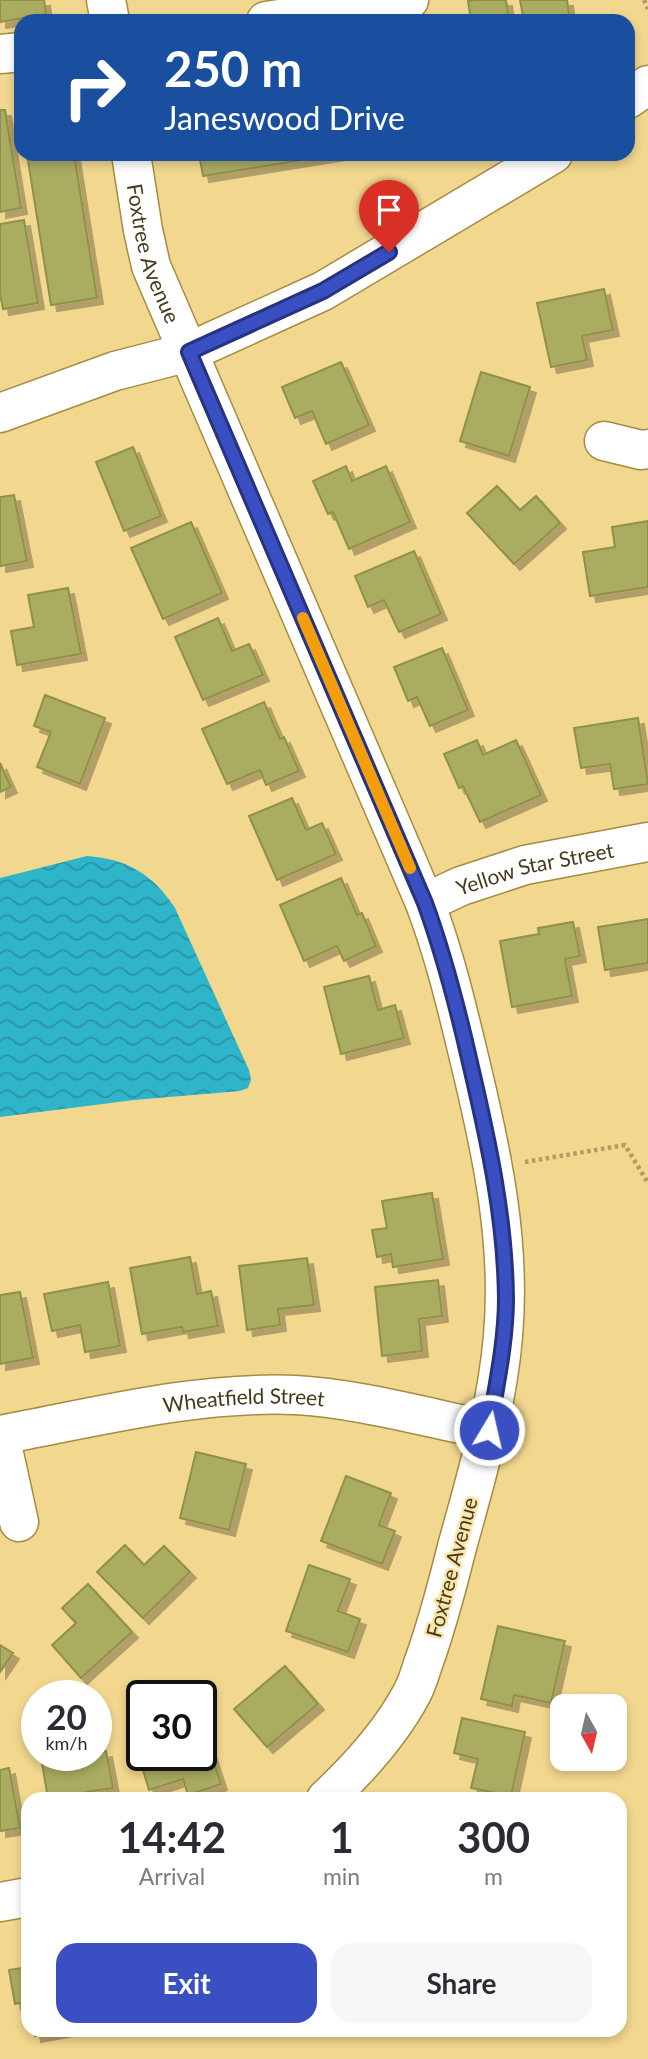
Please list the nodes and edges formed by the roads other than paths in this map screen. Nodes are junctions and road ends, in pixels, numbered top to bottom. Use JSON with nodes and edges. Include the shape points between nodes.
{"nodes":[{"id":1,"x":409,"y":0,"type":"edge"},
{"id":2,"x":314,"y":14,"type":"edge"},
{"id":3,"x":132,"y":161,"type":"edge"},
{"id":4,"x":542,"y":161,"type":"edge"},
{"id":5,"x":189,"y":352,"type":"junction"},
{"id":6,"x":0,"y":413,"type":"edge"},
{"id":7,"x":604,"y":441,"type":"dead end"},
{"id":8,"x":648,"y":449,"type":"edge"},
{"id":9,"x":648,"y":842,"type":"edge"},
{"id":10,"x":425,"y":903,"type":"junction"},
{"id":11,"x":489,"y":1430,"type":"junction"},
{"id":12,"x":0,"y":1435,"type":"edge"},
{"id":13,"x":19,"y":1522,"type":"dead end"},
{"id":14,"x":333,"y":1792,"type":"edge"},
{"id":15,"x":21,"y":1898,"type":"edge"},
{"id":16,"x":0,"y":1902,"type":"edge"}],
"edges":[{"from":1,"to":2,"type":"street"},
{"from":3,"to":5,"type":"street","name":"Foxtree Avenue","via":[[151,266]]},
{"from":4,"to":5,"type":"street","via":[[323,291]]},
{"from":5,"to":6,"type":"street","via":[[115,371]]},
{"from":5,"to":10,"type":"street","name":"Foxtree Avenue"},
{"from":7,"to":8,"type":"street"},
{"from":9,"to":10,"type":"street","name":"Yellow Star Street","via":[[526,865]]},
{"from":10,"to":11,"type":"street","name":"Foxtree Avenue","via":[[455,992],[502,1220],[506,1299]]},
{"from":11,"to":12,"type":"street","name":"Wheatfield Street","via":[[297,1395],[258,1395],[187,1401]]},
{"from":11,"to":14,"type":"street","name":"Foxtree Avenue","via":[[435,1632],[413,1693],[377,1745]]},
{"from":12,"to":13,"type":"street"},
{"from":15,"to":16,"type":"street"}]}
